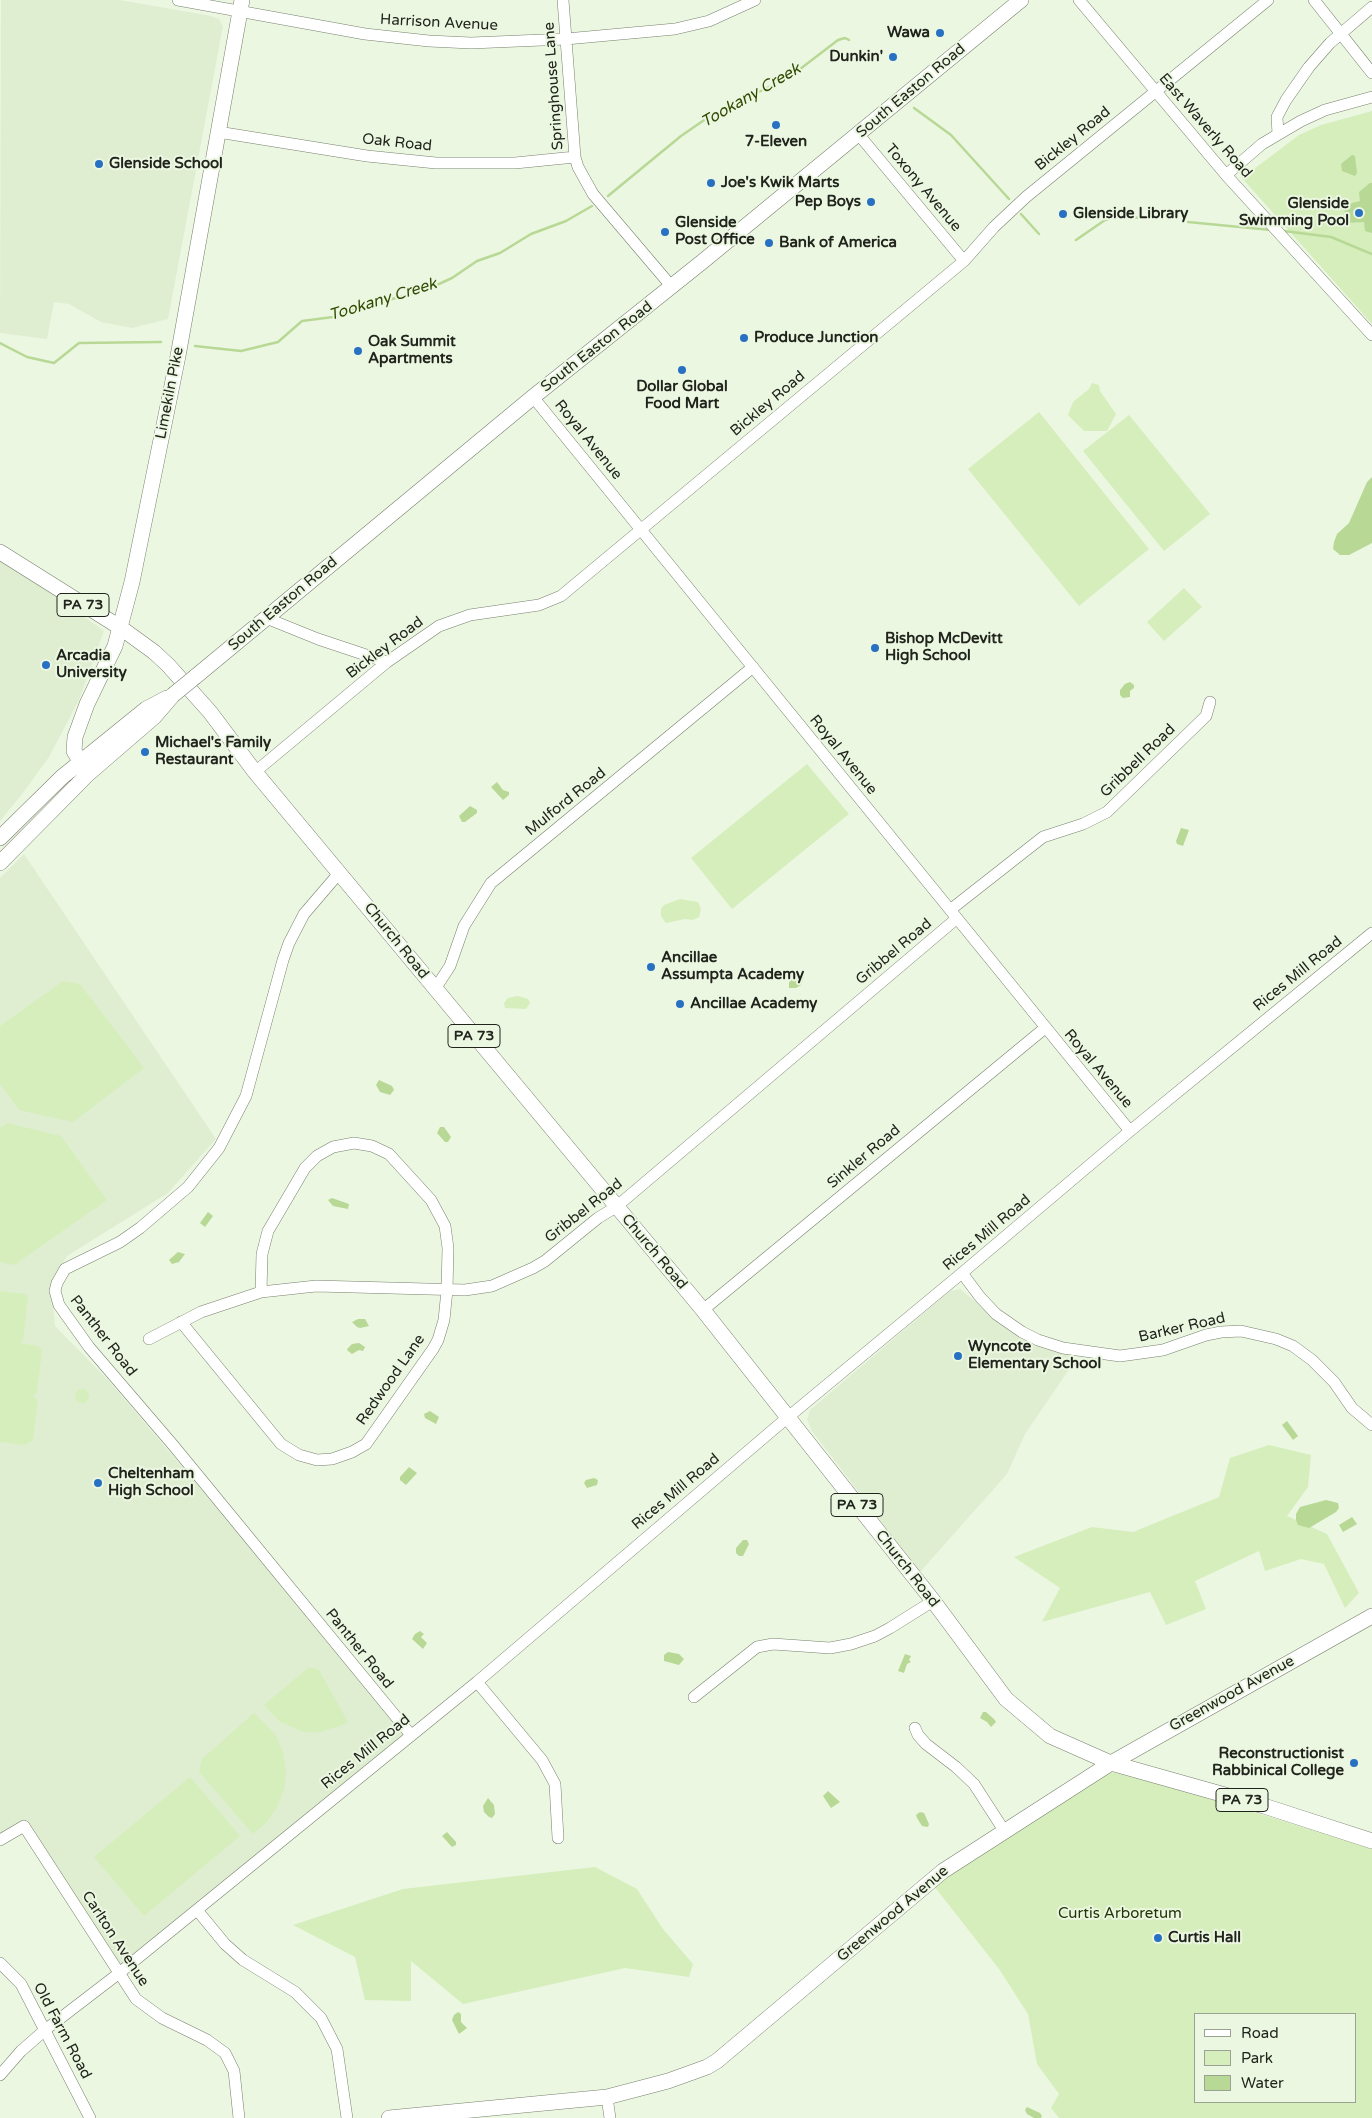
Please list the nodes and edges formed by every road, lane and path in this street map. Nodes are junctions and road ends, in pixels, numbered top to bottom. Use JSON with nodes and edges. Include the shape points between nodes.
{"nodes":[{"id":1,"x":178,"y":0,"type":"edge"},
{"id":2,"x":563,"y":0,"type":"edge"},
{"id":3,"x":755,"y":0,"type":"edge"},
{"id":4,"x":1021,"y":0,"type":"edge"},
{"id":5,"x":1079,"y":0,"type":"edge"},
{"id":6,"x":1268,"y":0,"type":"edge"},
{"id":7,"x":1314,"y":0,"type":"edge"},
{"id":8,"x":241,"y":5,"type":"edge"},
{"id":9,"x":1372,"y":8,"type":"edge"},
{"id":10,"x":1341,"y":34,"type":"junction"},
{"id":11,"x":566,"y":38,"type":"junction"},
{"id":12,"x":1372,"y":73,"type":"edge"},
{"id":13,"x":1155,"y":92,"type":"junction"},
{"id":14,"x":1372,"y":96,"type":"edge"},
{"id":15,"x":218,"y":132,"type":"junction"},
{"id":16,"x":1278,"y":134,"type":"junction"},
{"id":17,"x":859,"y":135,"type":"junction"},
{"id":18,"x":575,"y":157,"type":"junction"},
{"id":19,"x":1226,"y":175,"type":"junction"},
{"id":20,"x":964,"y":261,"type":"junction"},
{"id":21,"x":672,"y":287,"type":"junction"},
{"id":22,"x":1372,"y":336,"type":"edge"},
{"id":23,"x":533,"y":397,"type":"junction"},
{"id":24,"x":641,"y":528,"type":"junction"},
{"id":25,"x":0,"y":552,"type":"edge"},
{"id":26,"x":266,"y":618,"type":"junction"},
{"id":27,"x":121,"y":628,"type":"junction"},
{"id":28,"x":387,"y":662,"type":"junction"},
{"id":29,"x":753,"y":668,"type":"junction"},
{"id":30,"x":1210,"y":702,"type":"dead end"},
{"id":31,"x":84,"y":768,"type":"junction"},
{"id":32,"x":255,"y":772,"type":"junction"},
{"id":33,"x":0,"y":838,"type":"edge"},
{"id":34,"x":0,"y":863,"type":"edge"},
{"id":35,"x":340,"y":872,"type":"junction"},
{"id":36,"x":953,"y":915,"type":"junction"},
{"id":37,"x":1372,"y":933,"type":"edge"},
{"id":38,"x":435,"y":989,"type":"junction"},
{"id":39,"x":1044,"y":1028,"type":"junction"},
{"id":40,"x":1130,"y":1130,"type":"junction"},
{"id":41,"x":616,"y":1207,"type":"junction"},
{"id":42,"x":962,"y":1273,"type":"junction"},
{"id":43,"x":447,"y":1290,"type":"junction"},
{"id":44,"x":261,"y":1292,"type":"junction"},
{"id":45,"x":703,"y":1310,"type":"junction"},
{"id":46,"x":181,"y":1322,"type":"junction"},
{"id":47,"x":149,"y":1339,"type":"dead end"},
{"id":48,"x":788,"y":1417,"type":"junction"},
{"id":49,"x":1372,"y":1424,"type":"edge"},
{"id":50,"x":933,"y":1601,"type":"junction"},
{"id":51,"x":1372,"y":1616,"type":"edge"},
{"id":52,"x":477,"y":1682,"type":"junction"},
{"id":53,"x":694,"y":1697,"type":"dead end"},
{"id":54,"x":915,"y":1728,"type":"dead end"},
{"id":55,"x":411,"y":1735,"type":"junction"},
{"id":56,"x":1111,"y":1763,"type":"junction"},
{"id":57,"x":1004,"y":1832,"type":"junction"},
{"id":58,"x":558,"y":1838,"type":"dead end"},
{"id":59,"x":0,"y":1840,"type":"edge"},
{"id":60,"x":1372,"y":1841,"type":"edge"},
{"id":61,"x":197,"y":1910,"type":"junction"},
{"id":62,"x":0,"y":1963,"type":"edge"},
{"id":63,"x":118,"y":1974,"type":"junction"},
{"id":64,"x":45,"y":2030,"type":"junction"},
{"id":65,"x":0,"y":2075,"type":"edge"},
{"id":66,"x":606,"y":2096,"type":"junction"},
{"id":67,"x":90,"y":2118,"type":"edge"},
{"id":68,"x":239,"y":2118,"type":"edge"},
{"id":69,"x":348,"y":2118,"type":"edge"},
{"id":70,"x":388,"y":2118,"type":"edge"},
{"id":71,"x":610,"y":2118,"type":"edge"}],
"edges":[{"from":1,"to":8,"type":"street","name":"Harrison Avenue"},
{"from":2,"to":11,"type":"street","name":"Springhouse Lane"},
{"from":3,"to":11,"type":"street","name":"Harrison Avenue","via":[[723,16],[692,26]]},
{"from":4,"to":17,"type":"main road","name":"South Easton Road"},
{"from":5,"to":13,"type":"street","name":"East Waverly Road"},
{"from":6,"to":13,"type":"street","name":"Bickley Road"},
{"from":7,"to":10,"type":"street"},
{"from":8,"to":11,"type":"street","name":"Harrison Avenue","via":[[365,34],[429,41],[471,43]]},
{"from":8,"to":15,"type":"main road","name":"Limekiln Pike"},
{"from":9,"to":10,"type":"street"},
{"from":10,"to":12,"type":"street"},
{"from":10,"to":16,"type":"street","via":[[1316,57],[1286,100],[1277,117]]},
{"from":11,"to":18,"type":"street","name":"Springhouse Lane"},
{"from":13,"to":19,"type":"street","name":"East Waverly Road"},
{"from":13,"to":20,"type":"street","name":"Bickley Road","via":[[1012,209]]},
{"from":14,"to":16,"type":"street","via":[[1325,110]]},
{"from":15,"to":18,"type":"street","name":"Oak Road","via":[[367,156],[427,162],[499,163]]},
{"from":15,"to":27,"type":"main road","name":"Limekiln Pike","via":[[176,362]]},
{"from":16,"to":19,"type":"street"},
{"from":17,"to":20,"type":"street","name":"Toxony Avenue"},
{"from":17,"to":21,"type":"main road","name":"South Easton Road"},
{"from":18,"to":21,"type":"street","name":"Springhouse Lane","via":[[594,194]]},
{"from":19,"to":22,"type":"street","name":"East Waverly Road"},
{"from":20,"to":24,"type":"street","name":"Bickley Road"},
{"from":21,"to":23,"type":"main road","name":"South Easton Road"},
{"from":23,"to":24,"type":"street","name":"Royal Avenue"},
{"from":23,"to":26,"type":"main road","name":"South Easton Road"},
{"from":24,"to":28,"type":"street","name":"Bickley Road","via":[[561,596],[531,606],[470,615],[448,622]]},
{"from":24,"to":29,"type":"street","name":"Royal Avenue"},
{"from":25,"to":27,"type":"main road","name":"Church Road","number":"PA 73"},
{"from":26,"to":28,"type":"street"},
{"from":26,"to":31,"type":"main road","name":"South Easton Road","bridge":true,"via":[[173,695],[146,709]]},
{"from":27,"to":31,"type":"main road","name":"Limekiln Pike","via":[[78,726],[74,751]]},
{"from":27,"to":32,"type":"main road","name":"Church Road","number":"PA 73","via":[[168,665],[210,712]]},
{"from":28,"to":32,"type":"street","name":"Bickley Road"},
{"from":29,"to":36,"type":"street","name":"Royal Avenue"},
{"from":29,"to":38,"type":"street","name":"Mulford Road","via":[[491,883],[464,926],[450,966]]},
{"from":30,"to":36,"type":"street","name":"Gribbell Road","via":[[1206,716],[1107,812],[1043,837]]},
{"from":31,"to":33,"type":"main road","name":"South Easton Road","via":[[62,777]]},
{"from":31,"to":34,"type":"main road","name":"South Easton Road"},
{"from":32,"to":35,"type":"main road","name":"Church Road","number":"PA 73"},
{"from":35,"to":38,"type":"main road","name":"Church Road","number":"PA 73"},
{"from":35,"to":55,"type":"street","name":"Panther Road","via":[[313,902],[297,928],[283,960],[246,1096],[218,1148],[188,1187],[120,1242],[71,1265],[60,1275],[55,1291],[59,1305],[89,1346]]},
{"from":36,"to":39,"type":"street","name":"Royal Avenue"},
{"from":36,"to":41,"type":"street","name":"Gribbel Road"},
{"from":37,"to":40,"type":"street","name":"Rices Mill Road"},
{"from":38,"to":41,"type":"main road","name":"Church Road","number":"PA 73"},
{"from":39,"to":40,"type":"street","name":"Royal Avenue"},
{"from":39,"to":45,"type":"street","name":"Sinkler Road"},
{"from":40,"to":42,"type":"street","name":"Rices Mill Road"},
{"from":41,"to":43,"type":"street","name":"Gribbel Road","via":[[545,1261],[519,1275],[484,1287]]},
{"from":41,"to":45,"type":"main road","name":"Church Road","number":"PA 73"},
{"from":42,"to":48,"type":"street","name":"Rices Mill Road"},
{"from":42,"to":49,"type":"street","name":"Barker Road","via":[[996,1314],[1030,1336],[1063,1348],[1120,1356],[1163,1350],[1221,1332],[1242,1331],[1276,1339],[1293,1346],[1312,1360],[1334,1382],[1352,1408]]},
{"from":43,"to":44,"type":"street","name":"Gribbel Road","via":[[316,1286]]},
{"from":43,"to":44,"type":"street","name":"Redwood Lane","via":[[448,1248],[445,1226],[437,1208],[393,1157],[372,1146],[354,1143],[324,1152],[312,1160],[300,1175],[266,1237],[260,1268]]},
{"from":43,"to":46,"type":"street","name":"Redwood Lane","via":[[444,1320],[433,1349],[366,1444],[326,1460],[307,1458],[281,1444]]},
{"from":44,"to":46,"type":"street","name":"Gribbel Road"},
{"from":45,"to":48,"type":"main road","name":"Church Road","number":"PA 73"},
{"from":46,"to":47,"type":"street","name":"Gribbel Road"},
{"from":48,"to":50,"type":"main road","name":"Church Road","number":"PA 73"},
{"from":48,"to":52,"type":"street","name":"Rices Mill Road"},
{"from":50,"to":53,"type":"street","via":[[890,1628],[851,1644],[830,1648],[772,1644],[757,1647]]},
{"from":50,"to":56,"type":"main road","name":"Church Road","number":"PA 73","via":[[1006,1699],[1050,1736]]},
{"from":51,"to":56,"type":"main road","name":"Greenwood Avenue"},
{"from":52,"to":55,"type":"street","name":"Rices Mill Road"},
{"from":52,"to":58,"type":"street","via":[[542,1760],[555,1784]]},
{"from":54,"to":57,"type":"street","via":[[926,1744],[974,1784]]},
{"from":55,"to":61,"type":"street","name":"Rices Mill Road"},
{"from":56,"to":57,"type":"main road","name":"Greenwood Avenue"},
{"from":56,"to":60,"type":"main road","name":"Church Road","number":"PA 73","via":[[1264,1806]]},
{"from":57,"to":66,"type":"main road","name":"Greenwood Avenue","via":[[943,1871],[717,2061],[682,2077]]},
{"from":59,"to":63,"type":"street","name":"Carlton Avenue","via":[[24,1826]]},
{"from":61,"to":63,"type":"street","name":"Rices Mill Road"},
{"from":61,"to":69,"type":"street","via":[[220,1939],[243,1960],[295,1992],[321,2018],[337,2049]]},
{"from":62,"to":64,"type":"street","name":"Old Farm Road","via":[[21,1984]]},
{"from":63,"to":64,"type":"street","name":"Rices Mill Road"},
{"from":63,"to":68,"type":"street","name":"Carlton Avenue","via":[[136,1999],[152,2012],[207,2040],[225,2054],[234,2071]]},
{"from":64,"to":65,"type":"street","name":"Rices Mill Road"},
{"from":64,"to":67,"type":"street","name":"Old Farm Road"},
{"from":66,"to":70,"type":"main road","name":"Greenwood Avenue"},
{"from":66,"to":71,"type":"street"}]}
